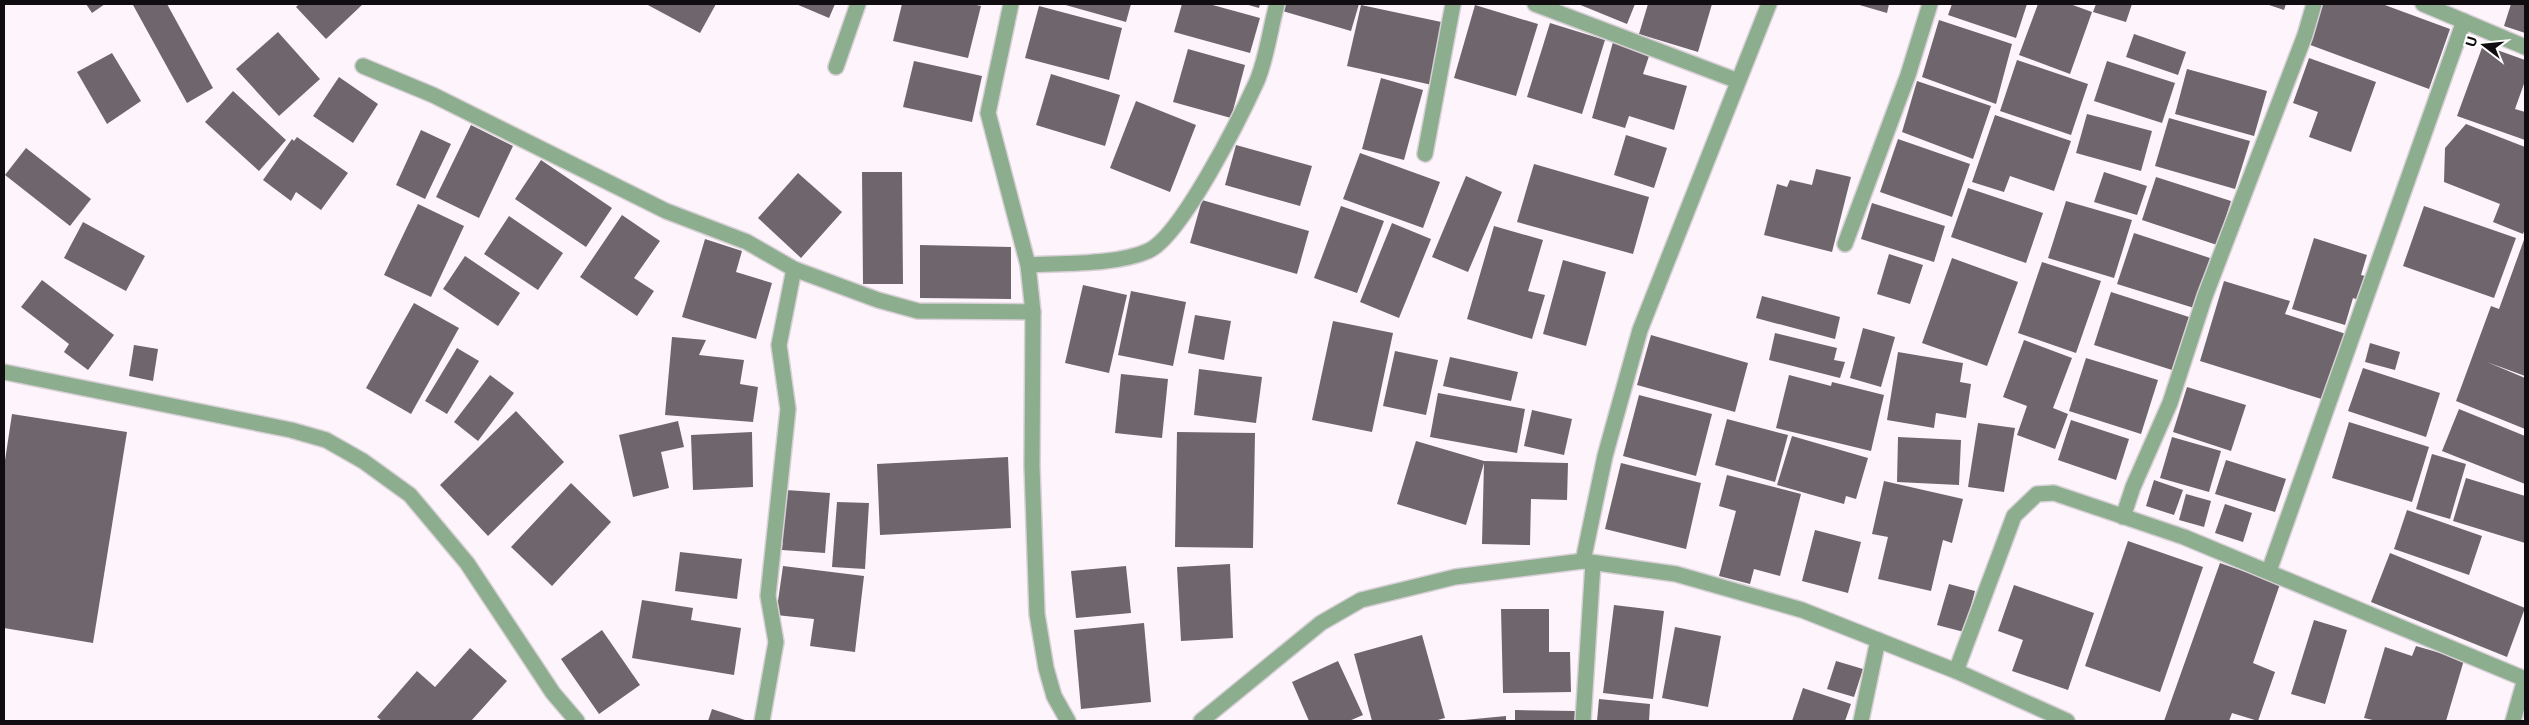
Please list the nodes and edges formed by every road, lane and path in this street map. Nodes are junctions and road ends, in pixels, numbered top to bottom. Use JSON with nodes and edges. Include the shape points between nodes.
{"nodes":[{"id":1,"x":858,"y":4,"type":"edge"},
{"id":2,"x":1010,"y":4,"type":"edge"},
{"id":3,"x":1278,"y":4,"type":"edge"},
{"id":4,"x":1453,"y":4,"type":"edge"},
{"id":5,"x":1534,"y":4,"type":"edge"},
{"id":6,"x":1769,"y":4,"type":"edge"},
{"id":7,"x":1930,"y":4,"type":"edge"},
{"id":8,"x":2314,"y":4,"type":"edge"},
{"id":9,"x":2423,"y":4,"type":"edge"},
{"id":10,"x":2464,"y":21,"type":"junction"},
{"id":11,"x":2525,"y":47,"type":"edge"},
{"id":12,"x":363,"y":66,"type":"dead end"},
{"id":13,"x":836,"y":67,"type":"dead end"},
{"id":14,"x":1738,"y":81,"type":"junction"},
{"id":15,"x":1425,"y":154,"type":"dead end"},
{"id":16,"x":1845,"y":244,"type":"dead end"},
{"id":17,"x":1028,"y":265,"type":"junction"},
{"id":18,"x":794,"y":269,"type":"junction"},
{"id":19,"x":1034,"y":312,"type":"junction"},
{"id":20,"x":4,"y":372,"type":"edge"},
{"id":21,"x":2124,"y":517,"type":"junction"},
{"id":22,"x":1588,"y":562,"type":"junction"},
{"id":23,"x":2268,"y":571,"type":"junction"},
{"id":24,"x":1878,"y":640,"type":"junction"},
{"id":25,"x":1956,"y":671,"type":"junction"},
{"id":26,"x":2525,"y":679,"type":"edge"},
{"id":27,"x":2523,"y":696,"type":"edge"},
{"id":28,"x":577,"y":721,"type":"edge"},
{"id":29,"x":762,"y":721,"type":"edge"},
{"id":30,"x":1068,"y":721,"type":"edge"},
{"id":31,"x":1201,"y":721,"type":"edge"},
{"id":32,"x":1583,"y":721,"type":"edge"},
{"id":33,"x":1862,"y":721,"type":"edge"},
{"id":34,"x":2067,"y":721,"type":"edge"},
{"id":35,"x":2513,"y":721,"type":"edge"}],
"edges":[{"from":1,"to":13,"type":"street"},
{"from":2,"to":17,"type":"street","via":[[988,113]]},
{"from":3,"to":17,"type":"street","via":[[1258,79],[1221,152],[1176,227],[1150,251],[1128,258]]},
{"from":4,"to":15,"type":"street"},
{"from":5,"to":14,"type":"street"},
{"from":6,"to":14,"type":"street"},
{"from":7,"to":16,"type":"street","via":[[1908,75]]},
{"from":8,"to":21,"type":"street","via":[[2306,35],[2205,296],[2170,403],[2133,487]]},
{"from":9,"to":10,"type":"street"},
{"from":10,"to":11,"type":"street"},
{"from":10,"to":23,"type":"street"},
{"from":12,"to":18,"type":"street","via":[[433,95],[666,212],[747,242]]},
{"from":14,"to":22,"type":"street","via":[[1640,330],[1605,456]]},
{"from":17,"to":19,"type":"street"},
{"from":18,"to":19,"type":"street","via":[[918,311]]},
{"from":18,"to":29,"type":"street","via":[[780,345],[788,409],[768,596],[776,642]]},
{"from":19,"to":30,"type":"street","via":[[1032,466],[1037,614],[1054,696]]},
{"from":20,"to":28,"type":"street","via":[[291,430],[326,440],[363,461],[410,495],[467,563],[553,693]]},
{"from":21,"to":23,"type":"street"},
{"from":21,"to":25,"type":"street","via":[[2054,493],[2037,494],[2025,504],[2014,516]]},
{"from":22,"to":24,"type":"street","via":[[1676,574],[1802,610]]},
{"from":22,"to":31,"type":"street","via":[[1455,577],[1361,600],[1321,623]]},
{"from":22,"to":32,"type":"street"},
{"from":23,"to":26,"type":"street"},
{"from":24,"to":25,"type":"street"},
{"from":24,"to":33,"type":"street"},
{"from":25,"to":34,"type":"street"},
{"from":26,"to":27,"type":"street"},
{"from":27,"to":35,"type":"street"}]}
